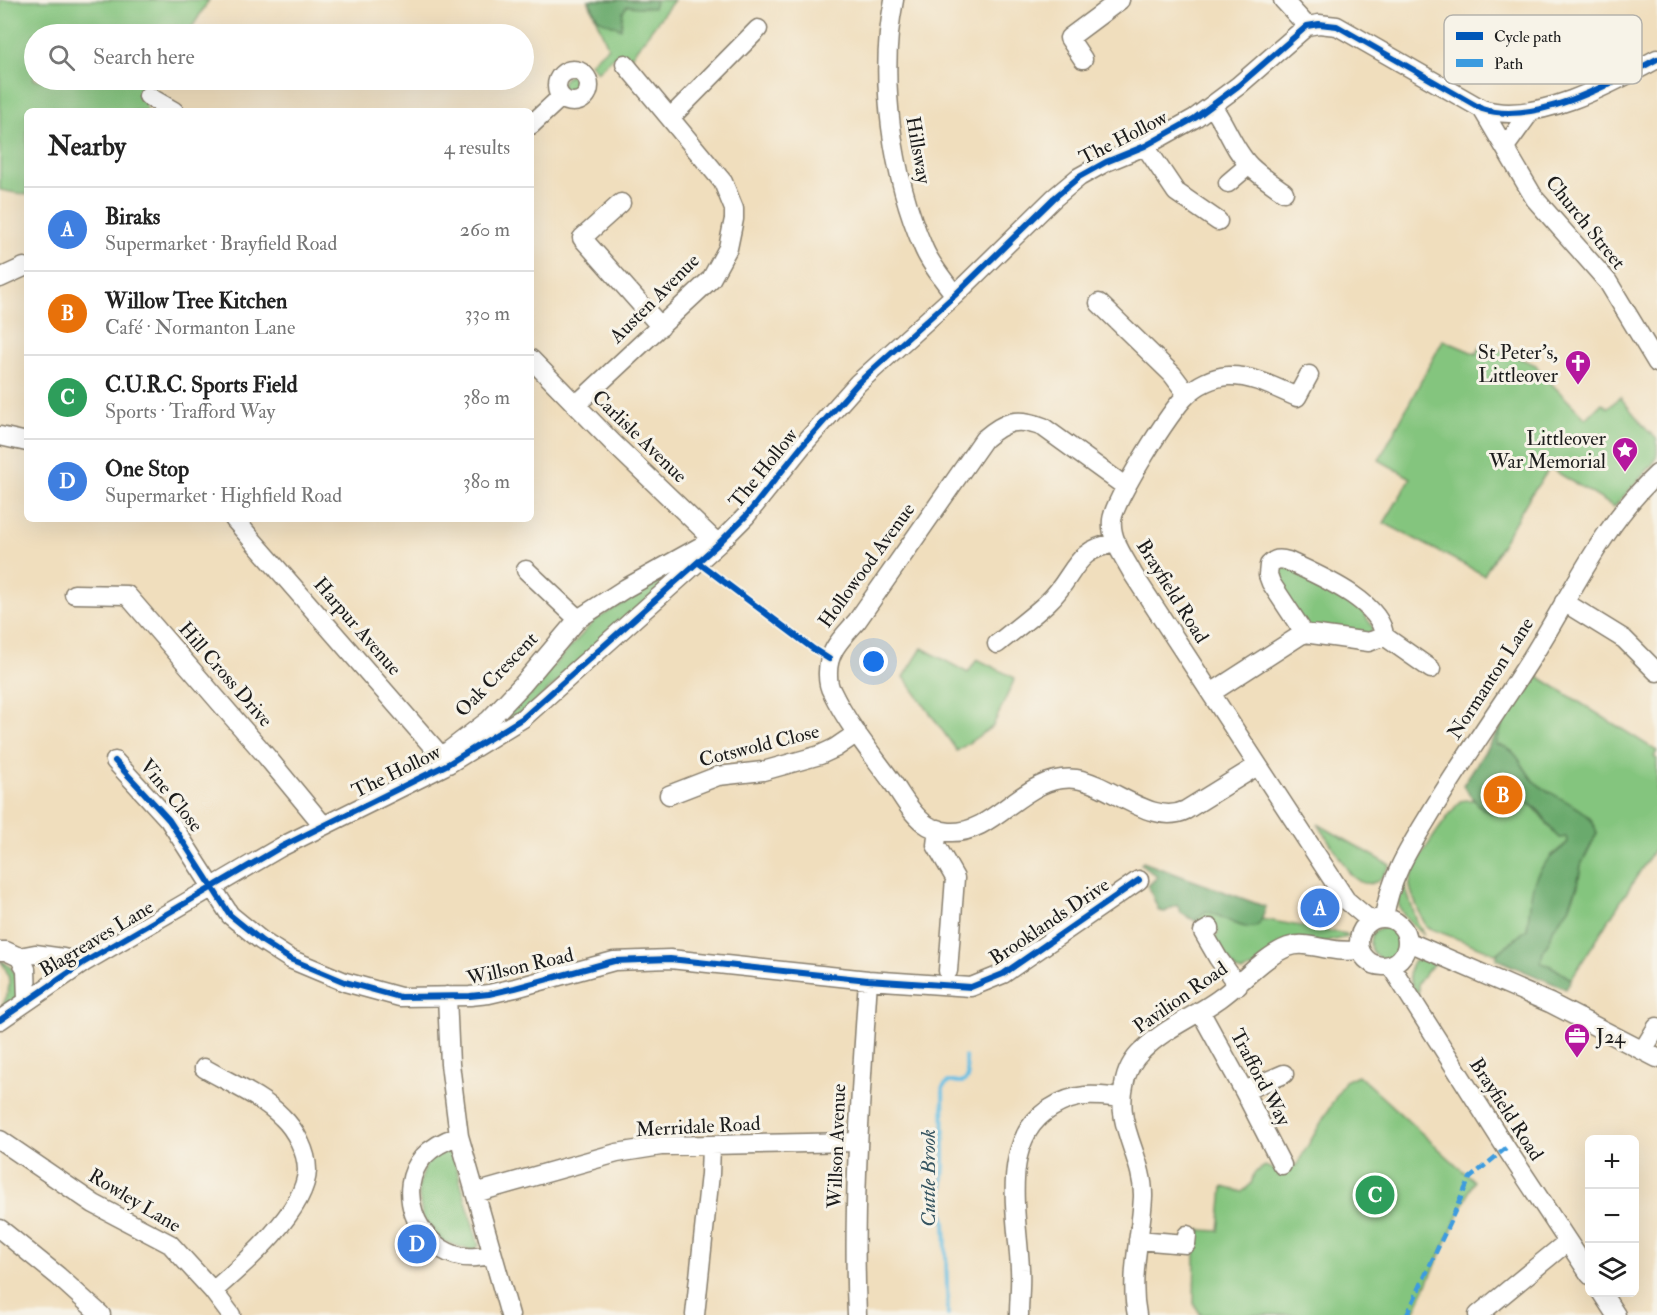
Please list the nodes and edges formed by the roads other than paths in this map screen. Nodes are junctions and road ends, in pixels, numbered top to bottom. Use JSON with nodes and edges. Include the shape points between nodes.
{"nodes":[{"id":1,"x":894,"y":0,"type":"edge"},
{"id":2,"x":1120,"y":0,"type":"edge"},
{"id":3,"x":1283,"y":0,"type":"edge"},
{"id":4,"x":1307,"y":26,"type":"junction"},
{"id":5,"x":758,"y":29,"type":"dead end"},
{"id":6,"x":1083,"y":59,"type":"dead end"},
{"id":7,"x":625,"y":64,"type":"dead end"},
{"id":8,"x":1608,"y":84,"type":"edge"},
{"id":9,"x":148,"y":96,"type":"dead end"},
{"id":10,"x":561,"y":97,"type":"dead end"},
{"id":11,"x":1212,"y":106,"type":"junction"},
{"id":12,"x":169,"y":108,"type":"edge"},
{"id":13,"x":1482,"y":109,"type":"junction"},
{"id":14,"x":1531,"y":111,"type":"junction"},
{"id":15,"x":670,"y":118,"type":"junction"},
{"id":16,"x":534,"y":121,"type":"edge"},
{"id":17,"x":1145,"y":146,"type":"junction"},
{"id":18,"x":1504,"y":147,"type":"junction"},
{"id":19,"x":1249,"y":165,"type":"junction"},
{"id":20,"x":1228,"y":183,"type":"dead end"},
{"id":21,"x":1284,"y":192,"type":"dead end"},
{"id":22,"x":621,"y":203,"type":"dead end"},
{"id":23,"x":1218,"y":221,"type":"dead end"},
{"id":24,"x":24,"y":267,"type":"dead end"},
{"id":25,"x":0,"y":278,"type":"edge"},
{"id":26,"x":955,"y":295,"type":"junction"},
{"id":27,"x":1099,"y":303,"type":"dead end"},
{"id":28,"x":661,"y":327,"type":"junction"},
{"id":29,"x":534,"y":362,"type":"edge"},
{"id":30,"x":1657,"y":363,"type":"edge"},
{"id":31,"x":1309,"y":375,"type":"dead end"},
{"id":32,"x":1187,"y":394,"type":"junction"},
{"id":33,"x":576,"y":405,"type":"junction"},
{"id":34,"x":0,"y":436,"type":"edge"},
{"id":35,"x":24,"y":441,"type":"edge"},
{"id":36,"x":1657,"y":474,"type":"edge"},
{"id":37,"x":1126,"y":487,"type":"junction"},
{"id":38,"x":237,"y":522,"type":"edge"},
{"id":39,"x":716,"y":542,"type":"junction"},
{"id":40,"x":1117,"y":543,"type":"junction"},
{"id":41,"x":526,"y":570,"type":"dead end"},
{"id":42,"x":74,"y":594,"type":"dead end"},
{"id":43,"x":1564,"y":602,"type":"junction"},
{"id":44,"x":578,"y":619,"type":"junction"},
{"id":45,"x":1304,"y":633,"type":"junction"},
{"id":46,"x":1384,"y":636,"type":"junction"},
{"id":47,"x":997,"y":644,"type":"dead end"},
{"id":48,"x":1431,"y":669,"type":"dead end"},
{"id":49,"x":1657,"y":672,"type":"edge"},
{"id":50,"x":1211,"y":693,"type":"junction"},
{"id":51,"x":857,"y":733,"type":"junction"},
{"id":52,"x":445,"y":760,"type":"junction"},
{"id":53,"x":115,"y":761,"type":"dead end"},
{"id":54,"x":1257,"y":766,"type":"junction"},
{"id":55,"x":669,"y":795,"type":"dead end"},
{"id":56,"x":323,"y":825,"type":"junction"},
{"id":57,"x":938,"y":829,"type":"junction"},
{"id":58,"x":1139,"y":880,"type":"dead end"},
{"id":59,"x":212,"y":888,"type":"junction"},
{"id":60,"x":1377,"y":919,"type":"junction"},
{"id":61,"x":1210,"y":928,"type":"dead end"},
{"id":62,"x":1407,"y":941,"type":"junction"},
{"id":63,"x":1360,"y":950,"type":"junction"},
{"id":64,"x":0,"y":951,"type":"edge"},
{"id":65,"x":19,"y":957,"type":"junction"},
{"id":66,"x":83,"y":963,"type":"junction"},
{"id":67,"x":1390,"y":965,"type":"junction"},
{"id":68,"x":948,"y":971,"type":"dead end"},
{"id":69,"x":868,"y":980,"type":"junction"},
{"id":70,"x":1238,"y":986,"type":"junction"},
{"id":71,"x":447,"y":996,"type":"junction"},
{"id":72,"x":27,"y":1000,"type":"junction"},
{"id":73,"x":1200,"y":1011,"type":"junction"},
{"id":74,"x":0,"y":1020,"type":"edge"},
{"id":75,"x":1657,"y":1027,"type":"edge"},
{"id":76,"x":1650,"y":1054,"type":"edge"},
{"id":77,"x":204,"y":1068,"type":"dead end"},
{"id":78,"x":1284,"y":1074,"type":"dead end"},
{"id":79,"x":1244,"y":1091,"type":"junction"},
{"id":80,"x":1122,"y":1098,"type":"junction"},
{"id":81,"x":459,"y":1136,"type":"junction"},
{"id":82,"x":0,"y":1140,"type":"edge"},
{"id":83,"x":857,"y":1142,"type":"junction"},
{"id":84,"x":711,"y":1146,"type":"junction"},
{"id":85,"x":1282,"y":1165,"type":"dead end"},
{"id":86,"x":475,"y":1193,"type":"junction"},
{"id":87,"x":0,"y":1229,"type":"edge"},
{"id":88,"x":1187,"y":1235,"type":"dead end"},
{"id":89,"x":1138,"y":1240,"type":"junction"},
{"id":90,"x":1567,"y":1242,"type":"junction"},
{"id":91,"x":492,"y":1255,"type":"junction"},
{"id":92,"x":1585,"y":1268,"type":"edge"},
{"id":93,"x":213,"y":1291,"type":"junction"},
{"id":94,"x":1604,"y":1297,"type":"edge"},
{"id":95,"x":100,"y":1315,"type":"edge"},
{"id":96,"x":231,"y":1315,"type":"edge"},
{"id":97,"x":510,"y":1315,"type":"edge"},
{"id":98,"x":695,"y":1315,"type":"edge"},
{"id":99,"x":857,"y":1315,"type":"edge"},
{"id":100,"x":1019,"y":1315,"type":"edge"},
{"id":101,"x":1137,"y":1315,"type":"edge"},
{"id":102,"x":1478,"y":1315,"type":"edge"},
{"id":103,"x":1616,"y":1315,"type":"edge"}],
"edges":[{"from":1,"to":26,"type":"street","name":"Hillsway","via":[[887,85],[905,199],[924,251]]},
{"from":2,"to":6,"type":"street","via":[[1068,38]]},
{"from":3,"to":4,"type":"street"},
{"from":4,"to":11,"type":"street","name":"The Hollow"},
{"from":4,"to":13,"type":"street","via":[[1336,26]]},
{"from":5,"to":15,"type":"street"},
{"from":7,"to":15,"type":"street","name":"Austen Avenue"},
{"from":8,"to":14,"type":"street"},
{"from":9,"to":12,"type":"street"},
{"from":10,"to":16,"type":"street"},
{"from":11,"to":17,"type":"street","name":"The Hollow"},
{"from":11,"to":19,"type":"street"},
{"from":13,"to":14,"type":"street","via":[[1508,114]]},
{"from":13,"to":18,"type":"street","name":"Church Street"},
{"from":14,"to":18,"type":"street"},
{"from":15,"to":28,"type":"street","name":"Austen Avenue","via":[[723,182],[734,219],[728,248],[711,279]]},
{"from":17,"to":23,"type":"street","via":[[1176,192]]},
{"from":17,"to":26,"type":"street","name":"The Hollow","via":[[1079,177]]},
{"from":18,"to":30,"type":"street","name":"Church Street","via":[[1535,199],[1608,282]]},
{"from":19,"to":20,"type":"street"},
{"from":19,"to":21,"type":"street"},
{"from":22,"to":28,"type":"street","via":[[582,238]]},
{"from":24,"to":25,"type":"street"},
{"from":26,"to":39,"type":"street","name":"The Hollow","via":[[858,383],[746,516]]},
{"from":27,"to":32,"type":"street","via":[[1172,374]]},
{"from":28,"to":33,"type":"street","name":"Austen Avenue"},
{"from":29,"to":33,"type":"street","name":"Carlisle Avenue"},
{"from":31,"to":32,"type":"street","name":"Brayfield Road","via":[[1297,397],[1264,383],[1228,376],[1205,382]]},
{"from":32,"to":37,"type":"street","name":"Brayfield Road","via":[[1174,408]]},
{"from":33,"to":39,"type":"street","name":"Carlisle Avenue"},
{"from":34,"to":35,"type":"street"},
{"from":36,"to":43,"type":"street","name":"Normanton Lane","via":[[1599,545]]},
{"from":37,"to":40,"type":"street","name":"Brayfield Road","via":[[1112,520]]},
{"from":37,"to":51,"type":"street","name":"Hollowood Avenue","via":[[1052,432],[1032,423],[1008,423],[984,439],[832,652],[828,674],[831,690]]},
{"from":38,"to":52,"type":"street","name":"Harpur Avenue"},
{"from":39,"to":44,"type":"street","name":"Oak Crescent","via":[[626,588]]},
{"from":39,"to":52,"type":"street","name":"The Hollow","via":[[523,718]]},
{"from":40,"to":47,"type":"street","via":[[1091,550],[1048,602]]},
{"from":40,"to":50,"type":"street","name":"Brayfield Road"},
{"from":41,"to":44,"type":"street"},
{"from":42,"to":56,"type":"street","name":"Hill Cross Drive","via":[[127,595]]},
{"from":43,"to":49,"type":"street","via":[[1624,639]]},
{"from":43,"to":60,"type":"street","name":"Normanton Lane","via":[[1415,839],[1392,880]]},
{"from":44,"to":52,"type":"street","name":"Oak Crescent","via":[[524,684]]},
{"from":45,"to":46,"type":"street","via":[[1369,642]]},
{"from":45,"to":46,"type":"street","via":[[1271,583],[1269,565],[1274,561],[1288,561],[1340,586],[1374,613]]},
{"from":45,"to":50,"type":"street"},
{"from":46,"to":48,"type":"street"},
{"from":50,"to":54,"type":"street","name":"Brayfield Road"},
{"from":51,"to":55,"type":"street","name":"Cotswold Close","via":[[820,755],[763,771],[718,776]]},
{"from":51,"to":57,"type":"street","name":"Hollowood Avenue","via":[[917,816]]},
{"from":52,"to":56,"type":"street","name":"The Hollow"},
{"from":53,"to":59,"type":"street","name":"Vine Close","via":[[169,820]]},
{"from":54,"to":57,"type":"street","via":[[1174,815],[1159,813],[1092,784],[1061,778],[1038,786],[973,828],[956,832]]},
{"from":54,"to":60,"type":"street","name":"Brayfield Road","via":[[1346,900]]},
{"from":56,"to":59,"type":"street","name":"The Hollow"},
{"from":57,"to":68,"type":"street","via":[[936,845],[955,878]]},
{"from":58,"to":69,"type":"street","name":"Brooklands Drive","via":[[1014,968],[980,984],[962,988]]},
{"from":59,"to":66,"type":"street","name":"Blagreaves Lane"},
{"from":59,"to":71,"type":"street","name":"Willson Road","via":[[230,915],[290,959],[377,992],[400,997]]},
{"from":60,"to":62,"type":"street","via":[[1398,923]]},
{"from":60,"to":63,"type":"street","via":[[1360,933]]},
{"from":61,"to":70,"type":"street","via":[[1203,932]]},
{"from":62,"to":67,"type":"street","via":[[1402,957]]},
{"from":62,"to":76,"type":"street","via":[[1550,1003]]},
{"from":63,"to":67,"type":"street","via":[[1374,964]]},
{"from":63,"to":70,"type":"street","name":"Pavilion Road","via":[[1290,947],[1275,954]]},
{"from":64,"to":65,"type":"street"},
{"from":65,"to":66,"type":"street","via":[[35,954]]},
{"from":65,"to":72,"type":"street","via":[[26,969]]},
{"from":66,"to":72,"type":"street","name":"Blagreaves Lane"},
{"from":67,"to":90,"type":"street","name":"Brayfield Road"},
{"from":69,"to":71,"type":"street","name":"Willson Road","via":[[640,958],[602,963],[489,994]]},
{"from":69,"to":83,"type":"street","name":"Willson Avenue"},
{"from":70,"to":73,"type":"street","name":"Pavilion Road"},
{"from":71,"to":81,"type":"street"},
{"from":72,"to":74,"type":"street","name":"Blagreaves Lane"},
{"from":73,"to":79,"type":"street","name":"Trafford Way"},
{"from":73,"to":80,"type":"street","name":"Pavilion Road","via":[[1141,1052],[1127,1076]]},
{"from":75,"to":76,"type":"street"},
{"from":77,"to":93,"type":"street","via":[[282,1116],[300,1142],[307,1168],[294,1206],[259,1249]]},
{"from":78,"to":79,"type":"street"},
{"from":79,"to":85,"type":"street","name":"Trafford Way"},
{"from":80,"to":89,"type":"street","name":"Pavilion Road","via":[[1123,1119],[1142,1186]]},
{"from":80,"to":100,"type":"street","via":[[1086,1096],[1062,1102],[1042,1113],[1022,1138],[1016,1181]]},
{"from":81,"to":86,"type":"street"},
{"from":81,"to":91,"type":"street","via":[[436,1145],[418,1163],[411,1187],[412,1210],[418,1225],[437,1246],[453,1255]]},
{"from":82,"to":93,"type":"street","name":"Rowley Lane","via":[[94,1204],[170,1244]]},
{"from":83,"to":84,"type":"street","name":"Merridale Road"},
{"from":83,"to":99,"type":"street","name":"Willson Avenue"},
{"from":84,"to":86,"type":"street","name":"Merridale Road","via":[[661,1146],[617,1153]]},
{"from":84,"to":98,"type":"street"},
{"from":86,"to":91,"type":"street"},
{"from":87,"to":95,"type":"street"},
{"from":88,"to":89,"type":"street","via":[[1186,1244]]},
{"from":89,"to":101,"type":"street","name":"Pavilion Road","via":[[1133,1287]]},
{"from":90,"to":92,"type":"street","name":"Brayfield Road"},
{"from":90,"to":102,"type":"street"},
{"from":91,"to":97,"type":"street"},
{"from":93,"to":96,"type":"street","name":"Rowley Lane"},
{"from":94,"to":103,"type":"street"}]}
